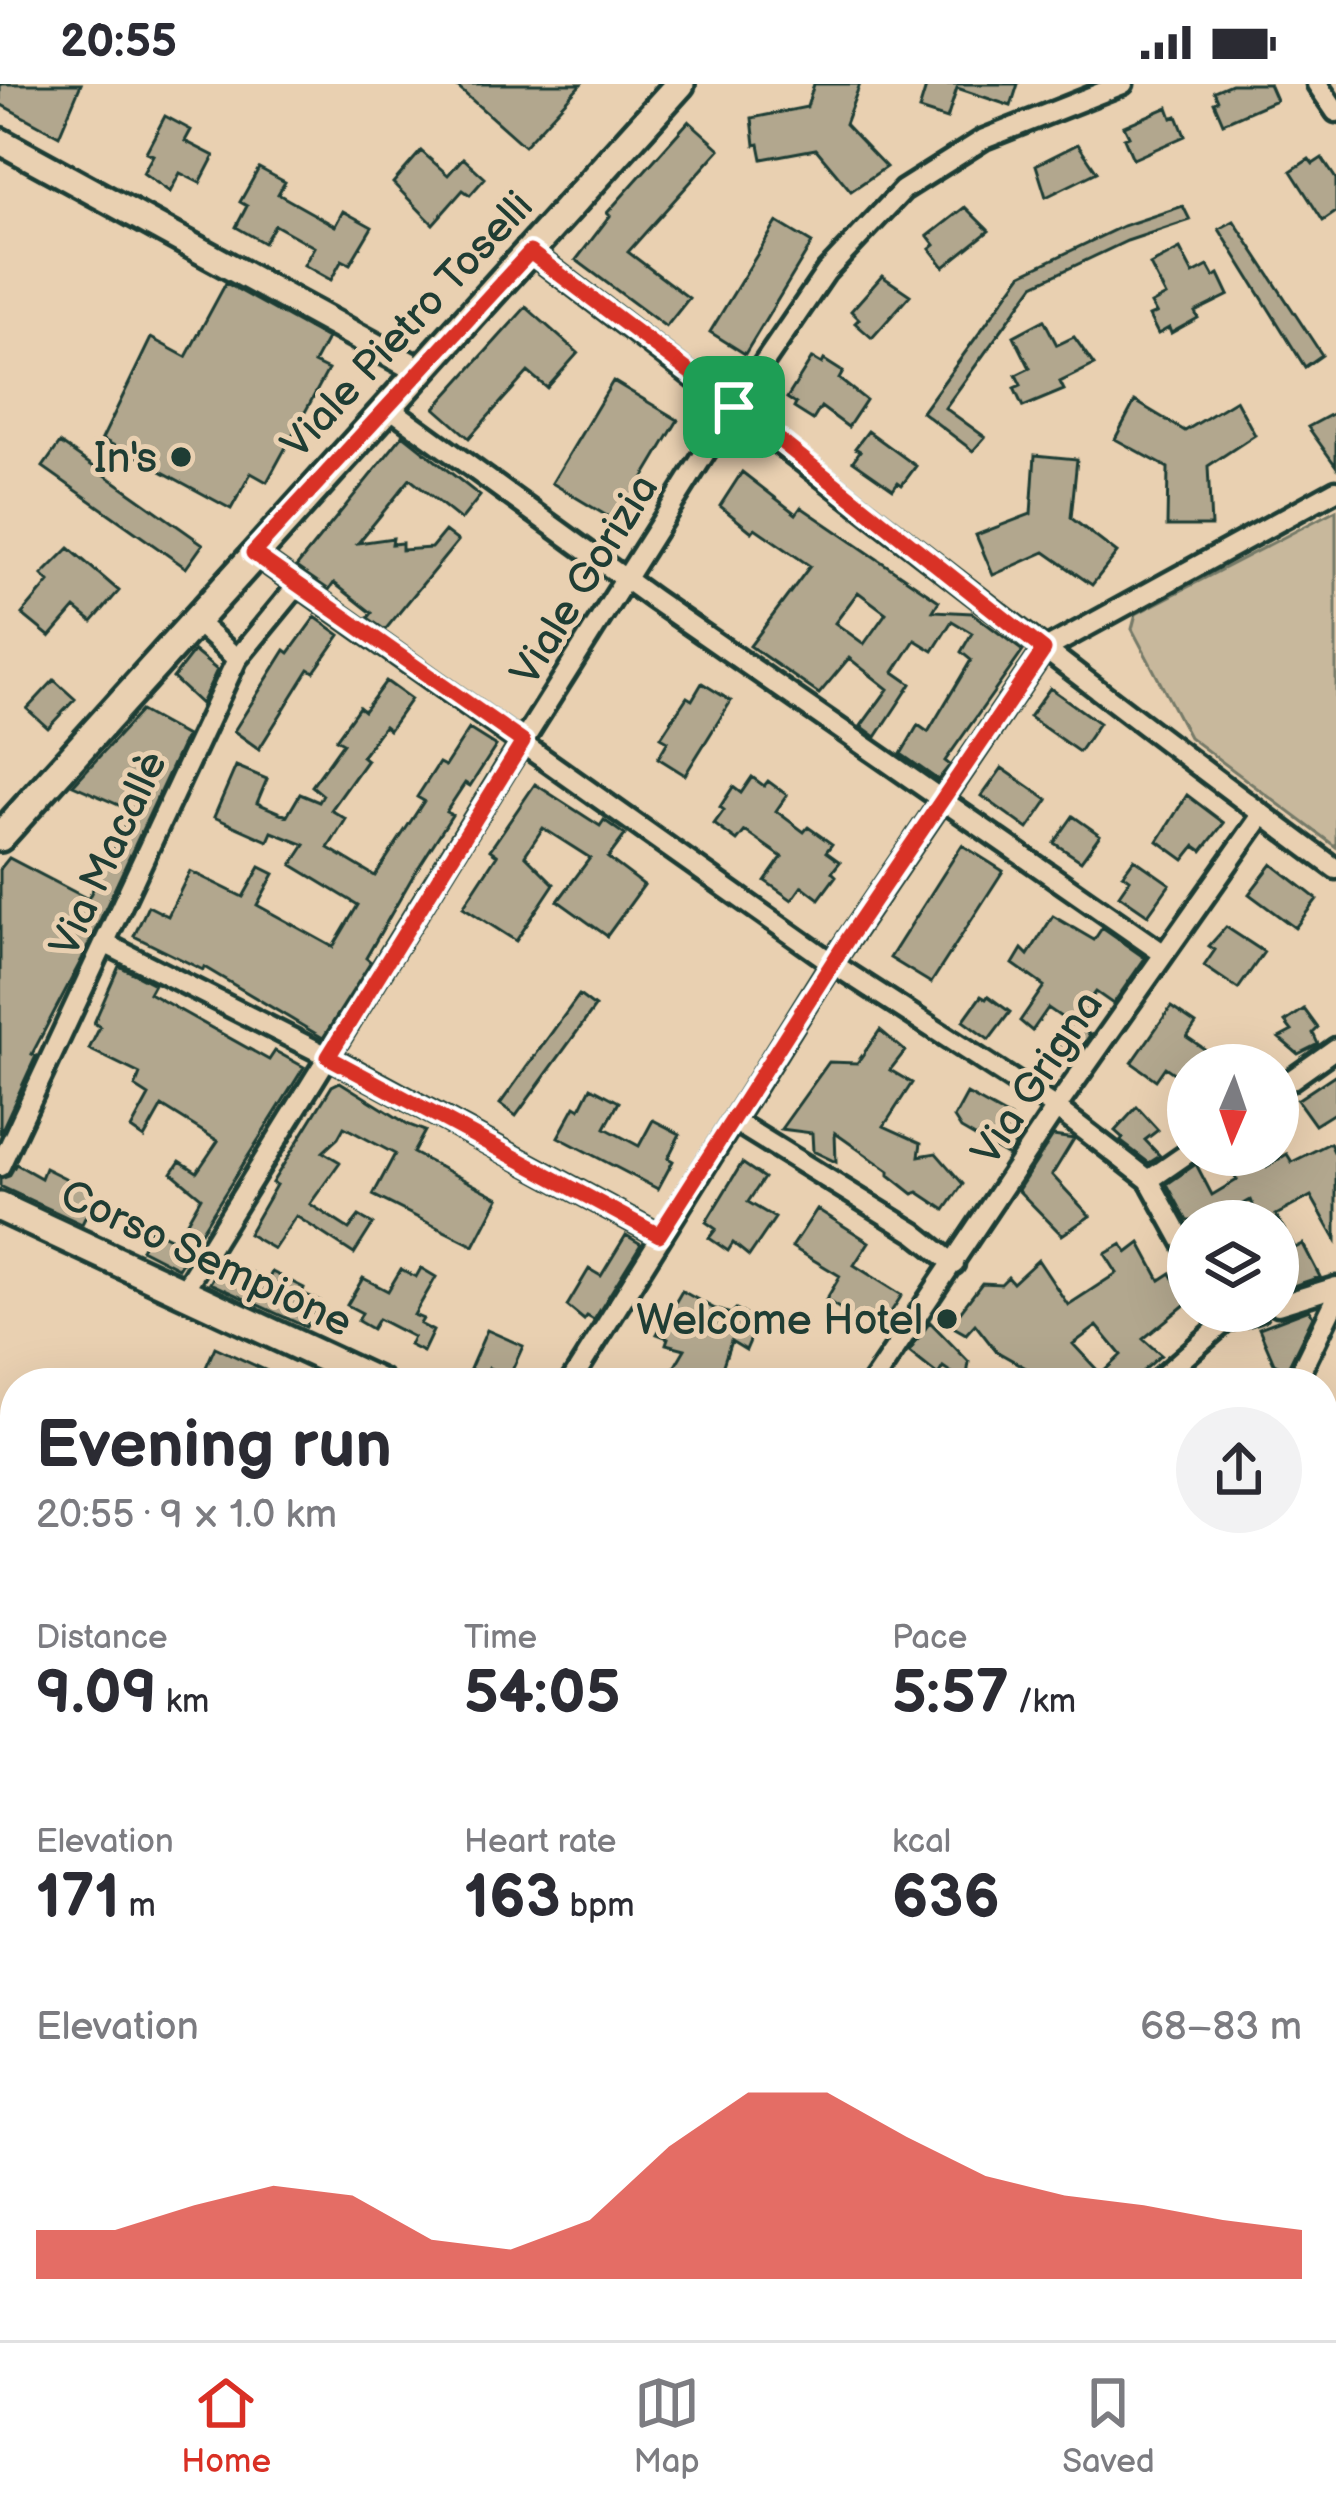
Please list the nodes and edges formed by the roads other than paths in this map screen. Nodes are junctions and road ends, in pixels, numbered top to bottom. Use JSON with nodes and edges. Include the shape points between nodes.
{"nodes":[{"id":1,"x":680,"y":84,"type":"edge"},
{"id":2,"x":1123,"y":84,"type":"edge"},
{"id":3,"x":1317,"y":84,"type":"edge"},
{"id":4,"x":1336,"y":112,"type":"edge"},
{"id":5,"x":0,"y":141,"type":"edge"},
{"id":6,"x":530,"y":252,"type":"junction"},
{"id":7,"x":419,"y":370,"type":"junction"},
{"id":8,"x":387,"y":406,"type":"junction"},
{"id":9,"x":734,"y":407,"type":"junction"},
{"id":10,"x":1336,"y":490,"type":"edge"},
{"id":11,"x":253,"y":553,"type":"junction"},
{"id":12,"x":626,"y":579,"type":"junction"},
{"id":13,"x":302,"y":589,"type":"junction"},
{"id":14,"x":194,"y":620,"type":"junction"},
{"id":15,"x":1044,"y":650,"type":"junction"},
{"id":16,"x":237,"y":658,"type":"junction"},
{"id":17,"x":523,"y":742,"type":"junction"},
{"id":18,"x":940,"y":799,"type":"junction"},
{"id":19,"x":1262,"y":815,"type":"junction"},
{"id":20,"x":0,"y":837,"type":"edge"},
{"id":21,"x":1336,"y":869,"type":"edge"},
{"id":22,"x":106,"y":944,"type":"junction"},
{"id":23,"x":1164,"y":954,"type":"junction"},
{"id":24,"x":832,"y":963,"type":"junction"},
{"id":25,"x":1336,"y":1048,"type":"edge"},
{"id":26,"x":328,"y":1057,"type":"junction"},
{"id":27,"x":1299,"y":1074,"type":"edge"},
{"id":28,"x":1056,"y":1108,"type":"junction"},
{"id":29,"x":734,"y":1121,"type":"junction"},
{"id":30,"x":0,"y":1166,"type":"edge"},
{"id":31,"x":1167,"y":1168,"type":"edge"},
{"id":32,"x":1149,"y":1180,"type":"junction"},
{"id":33,"x":0,"y":1207,"type":"edge"},
{"id":34,"x":1167,"y":1213,"type":"edge"},
{"id":35,"x":659,"y":1235,"type":"junction"},
{"id":36,"x":954,"y":1264,"type":"junction"},
{"id":37,"x":1336,"y":1286,"type":"edge"},
{"id":38,"x":182,"y":1293,"type":"junction"},
{"id":39,"x":1299,"y":1298,"type":"edge"},
{"id":40,"x":1336,"y":1298,"type":"edge"},
{"id":41,"x":1207,"y":1332,"type":"edge"},
{"id":42,"x":346,"y":1368,"type":"edge"},
{"id":43,"x":579,"y":1368,"type":"edge"},
{"id":44,"x":882,"y":1368,"type":"edge"},
{"id":45,"x":1170,"y":1368,"type":"edge"},
{"id":46,"x":1302,"y":1368,"type":"edge"}],
"edges":[{"from":1,"to":6,"type":"main road","name":"Viale Pietro Toselli"},
{"from":2,"to":9,"type":"street","name":"Viale Gorizia","via":[[984,139],[903,190],[826,272]]},
{"from":3,"to":4,"type":"street"},
{"from":5,"to":7,"type":"street"},
{"from":6,"to":7,"type":"main road","name":"Viale Pietro Toselli"},
{"from":6,"to":9,"type":"street"},
{"from":7,"to":8,"type":"main road","name":"Viale Pietro Toselli"},
{"from":8,"to":11,"type":"main road","name":"Viale Pietro Toselli"},
{"from":8,"to":12,"type":"street"},
{"from":9,"to":12,"type":"street","name":"Viale Gorizia"},
{"from":9,"to":15,"type":"street"},
{"from":10,"to":15,"type":"street"},
{"from":11,"to":13,"type":"street"},
{"from":11,"to":14,"type":"main road","name":"Viale Pietro Toselli"},
{"from":12,"to":17,"type":"street","name":"Viale Gorizia"},
{"from":12,"to":18,"type":"street"},
{"from":13,"to":16,"type":"street","name":"Via Macallè"},
{"from":13,"to":17,"type":"street"},
{"from":14,"to":16,"type":"street"},
{"from":14,"to":20,"type":"main road","name":"Viale Pietro Toselli"},
{"from":15,"to":18,"type":"street"},
{"from":15,"to":19,"type":"street"},
{"from":16,"to":22,"type":"street","name":"Via Macallè"},
{"from":17,"to":24,"type":"street"},
{"from":17,"to":26,"type":"street","name":"Viale Gorizia"},
{"from":18,"to":23,"type":"street"},
{"from":18,"to":24,"type":"street"},
{"from":19,"to":21,"type":"street"},
{"from":19,"to":23,"type":"street","name":"Via Grigna"},
{"from":22,"to":26,"type":"street"},
{"from":22,"to":30,"type":"street","name":"Via Macallè"},
{"from":23,"to":28,"type":"street","name":"Via Grigna"},
{"from":24,"to":28,"type":"street"},
{"from":24,"to":29,"type":"street"},
{"from":25,"to":27,"type":"street"},
{"from":26,"to":35,"type":"street"},
{"from":26,"to":38,"type":"street","name":"Viale Gorizia"},
{"from":28,"to":32,"type":"street"},
{"from":28,"to":36,"type":"street","name":"Via Grigna"},
{"from":29,"to":35,"type":"street"},
{"from":29,"to":36,"type":"street"},
{"from":31,"to":32,"type":"street"},
{"from":32,"to":34,"type":"street"},
{"from":33,"to":38,"type":"main road","name":"Corso Sempione"},
{"from":35,"to":43,"type":"street"},
{"from":36,"to":44,"type":"street","name":"Via Grigna"},
{"from":37,"to":39,"type":"street"},
{"from":38,"to":42,"type":"main road","name":"Corso Sempione"},
{"from":40,"to":46,"type":"street"},
{"from":41,"to":45,"type":"street"}]}
